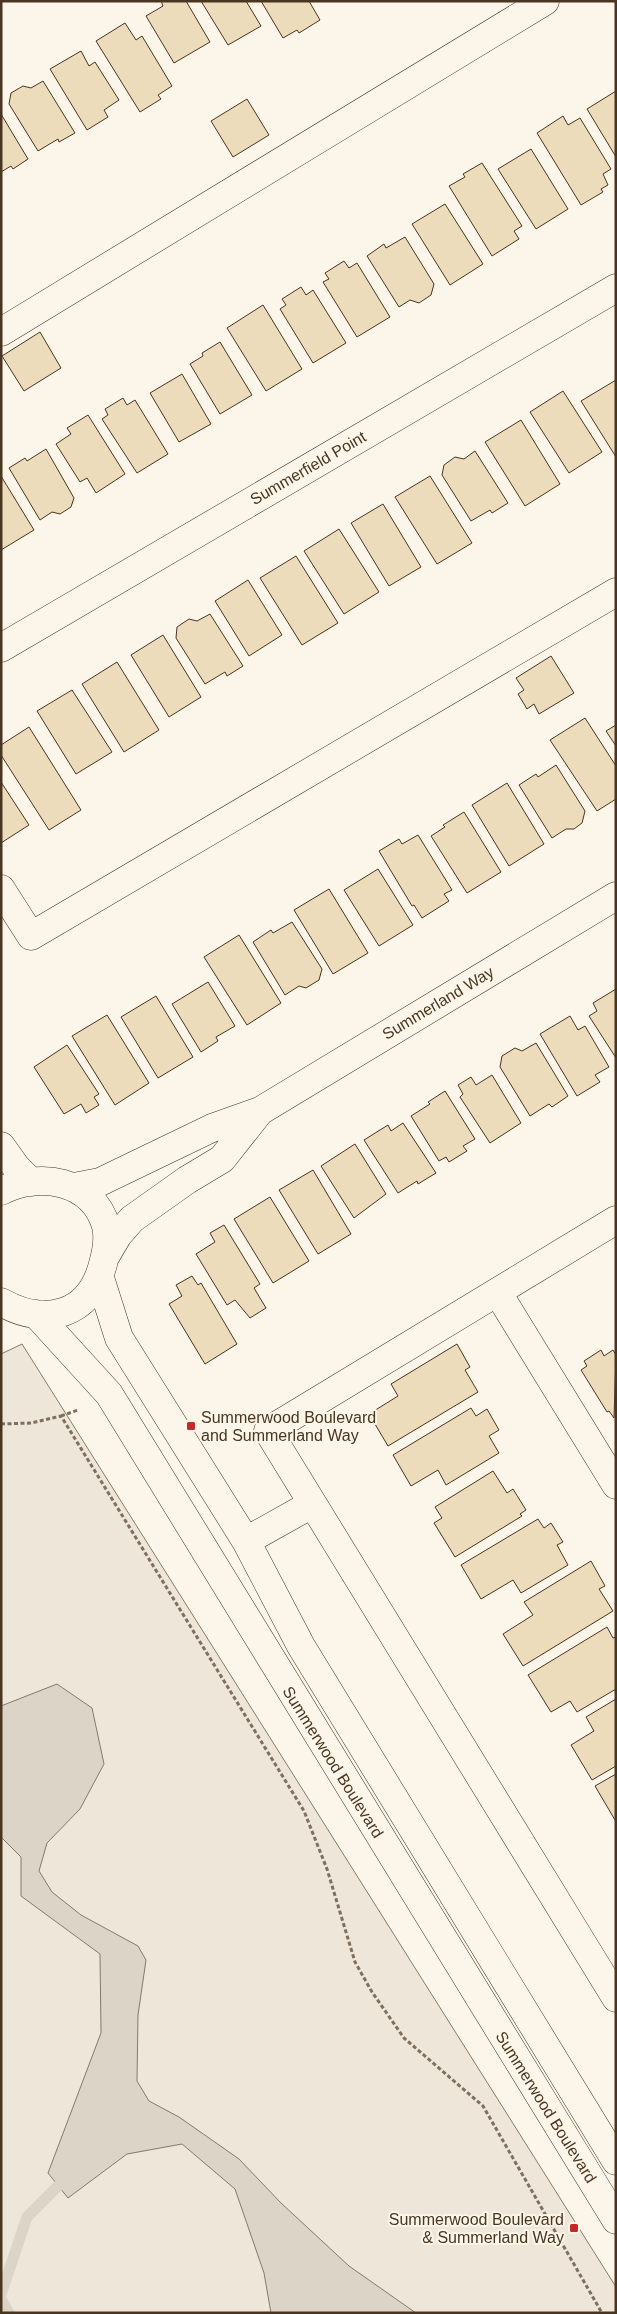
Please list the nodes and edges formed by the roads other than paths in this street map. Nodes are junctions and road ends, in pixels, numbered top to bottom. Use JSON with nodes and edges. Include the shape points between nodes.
{"nodes":[{"id":1,"x":545,"y":1,"type":"edge"},
{"id":2,"x":616,"y":288,"type":"edge"},
{"id":3,"x":1,"y":332,"type":"edge"},
{"id":4,"x":616,"y":592,"type":"edge"},
{"id":5,"x":1,"y":648,"type":"edge"},
{"id":6,"x":1,"y":889,"type":"edge"},
{"id":7,"x":616,"y":896,"type":"edge"},
{"id":8,"x":260,"y":1111,"type":"junction"},
{"id":9,"x":1,"y":1146,"type":"edge"},
{"id":10,"x":31,"y":1182,"type":"junction"},
{"id":11,"x":74,"y":1187,"type":"junction"},
{"id":12,"x":1,"y":1191,"type":"edge"},
{"id":13,"x":616,"y":1220,"type":"edge"},
{"id":14,"x":103,"y":1268,"type":"junction"},
{"id":15,"x":498,"y":1293,"type":"junction"},
{"id":16,"x":13,"y":1309,"type":"edge"},
{"id":17,"x":616,"y":1485,"type":"edge"},
{"id":18,"x":312,"y":1504,"type":"junction"},
{"id":19,"x":246,"y":1541,"type":"junction"},
{"id":20,"x":616,"y":1998,"type":"edge"},
{"id":21,"x":616,"y":2160,"type":"edge"},
{"id":22,"x":616,"y":2220,"type":"edge"}],
"edges":[{"from":1,"to":3,"type":"street"},
{"from":2,"to":5,"type":"street","name":"Summerfield Point"},
{"from":4,"to":6,"type":"street","via":[[31,936]]},
{"from":7,"to":8,"type":"street","name":"Summerland Way"},
{"from":8,"to":11,"type":"street","name":"Summerland Way","via":[[212,1128],[100,1182]]},
{"from":8,"to":14,"type":"street","name":"Summerland Way","via":[[222,1158],[132,1219],[118,1235]]},
{"from":9,"to":10,"type":"street"},
{"from":10,"to":11,"type":"street","via":[[52,1180]]},
{"from":10,"to":12,"type":"street"},
{"from":11,"to":14,"type":"street","via":[[91,1201],[106,1226]]},
{"from":13,"to":15,"type":"street"},
{"from":14,"to":16,"type":"street","name":"Summerland Way","via":[[86,1300],[77,1306],[52,1314]]},
{"from":14,"to":19,"type":"street","name":"Summerwood Boulevard","via":[[119,1338]]},
{"from":15,"to":17,"type":"street"},
{"from":15,"to":18,"type":"street","via":[[268,1431]]},
{"from":16,"to":22,"type":"street","name":"Summerwood Boulevard","via":[[109,1394]]},
{"from":18,"to":19,"type":"street"},
{"from":18,"to":20,"type":"street"},
{"from":19,"to":21,"type":"street","name":"Summerwood Boulevard","via":[[301,1646]]}]}
